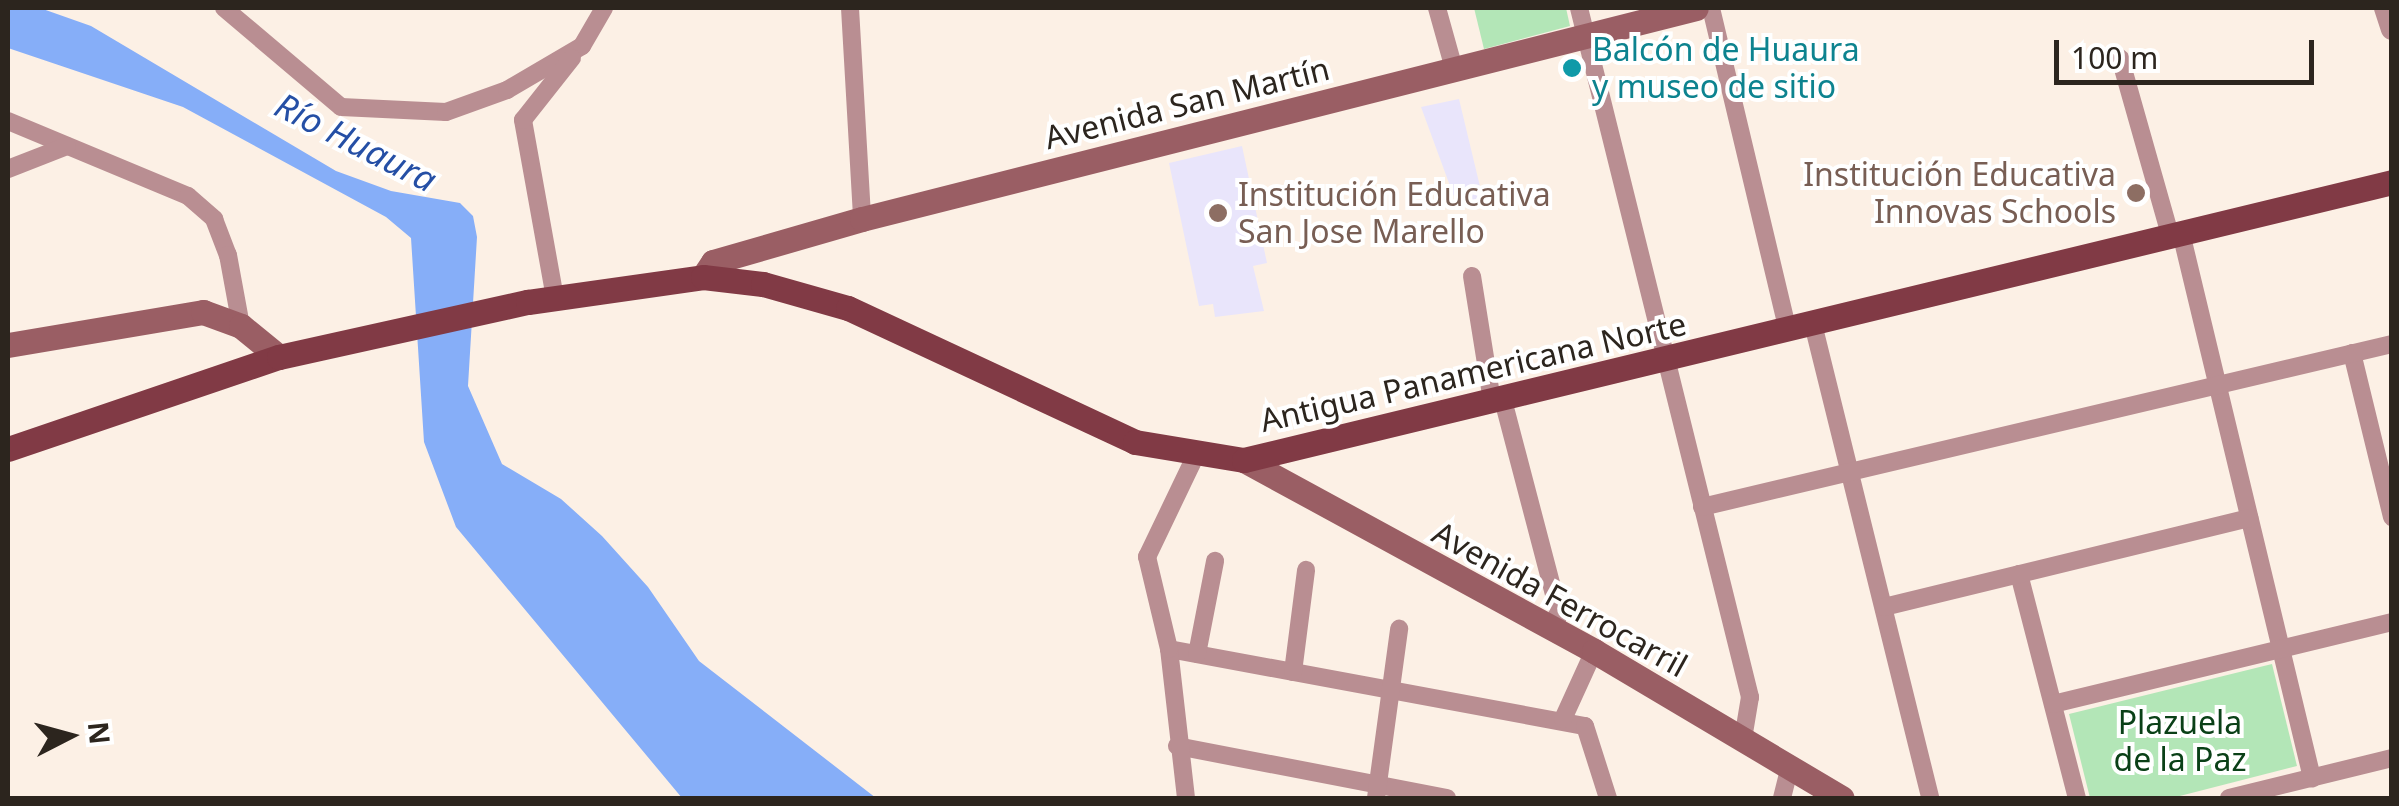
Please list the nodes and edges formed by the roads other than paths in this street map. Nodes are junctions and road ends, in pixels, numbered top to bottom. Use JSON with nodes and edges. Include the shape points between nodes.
{"nodes":[{"id":1,"x":224,"y":8,"type":"edge"},
{"id":2,"x":604,"y":8,"type":"edge"},
{"id":3,"x":850,"y":8,"type":"edge"},
{"id":4,"x":1437,"y":8,"type":"edge"},
{"id":5,"x":1579,"y":8,"type":"edge"},
{"id":6,"x":1696,"y":8,"type":"edge"},
{"id":7,"x":1711,"y":8,"type":"edge"},
{"id":8,"x":2385,"y":8,"type":"edge"},
{"id":9,"x":2392,"y":29,"type":"edge"},
{"id":10,"x":1586,"y":35,"type":"junction"},
{"id":11,"x":582,"y":46,"type":"junction"},
{"id":12,"x":2120,"y":58,"type":"dead end"},
{"id":13,"x":1454,"y":69,"type":"junction"},
{"id":14,"x":8,"y":121,"type":"edge"},
{"id":15,"x":66,"y":146,"type":"junction"},
{"id":16,"x":8,"y":169,"type":"edge"},
{"id":17,"x":2392,"y":182,"type":"edge"},
{"id":18,"x":862,"y":219,"type":"junction"},
{"id":19,"x":2175,"y":234,"type":"junction"},
{"id":20,"x":1472,"y":276,"type":"dead end"},
{"id":21,"x":702,"y":277,"type":"junction"},
{"id":22,"x":556,"y":298,"type":"junction"},
{"id":23,"x":241,"y":326,"type":"junction"},
{"id":24,"x":1800,"y":327,"type":"junction"},
{"id":25,"x":2392,"y":344,"type":"edge"},
{"id":26,"x":8,"y":345,"type":"edge"},
{"id":27,"x":2352,"y":353,"type":"junction"},
{"id":28,"x":279,"y":357,"type":"junction"},
{"id":29,"x":1666,"y":360,"type":"junction"},
{"id":30,"x":2218,"y":385,"type":"junction"},
{"id":31,"x":1498,"y":401,"type":"junction"},
{"id":32,"x":8,"y":449,"type":"edge"},
{"id":33,"x":1195,"y":457,"type":"junction"},
{"id":34,"x":1244,"y":460,"type":"junction"},
{"id":35,"x":1850,"y":472,"type":"junction"},
{"id":36,"x":1702,"y":507,"type":"junction"},
{"id":37,"x":2392,"y":517,"type":"edge"},
{"id":38,"x":2250,"y":518,"type":"junction"},
{"id":39,"x":1215,"y":561,"type":"dead end"},
{"id":40,"x":1306,"y":570,"type":"dead end"},
{"id":41,"x":2019,"y":574,"type":"junction"},
{"id":42,"x":1884,"y":607,"type":"junction"},
{"id":43,"x":2392,"y":622,"type":"edge"},
{"id":44,"x":1399,"y":629,"type":"dead end"},
{"id":45,"x":1556,"y":630,"type":"junction"},
{"id":46,"x":2281,"y":648,"type":"junction"},
{"id":47,"x":1170,"y":649,"type":"junction"},
{"id":48,"x":1594,"y":651,"type":"junction"},
{"id":49,"x":1198,"y":654,"type":"junction"},
{"id":50,"x":1293,"y":672,"type":"junction"},
{"id":51,"x":1392,"y":690,"type":"junction"},
{"id":52,"x":2053,"y":704,"type":"junction"},
{"id":53,"x":1563,"y":719,"type":"junction"},
{"id":54,"x":1743,"y":739,"type":"junction"},
{"id":55,"x":1177,"y":746,"type":"junction"},
{"id":56,"x":2392,"y":758,"type":"edge"},
{"id":57,"x":1790,"y":767,"type":"junction"},
{"id":58,"x":2312,"y":778,"type":"junction"},
{"id":59,"x":1377,"y":792,"type":"edge"},
{"id":60,"x":1186,"y":798,"type":"edge"},
{"id":61,"x":1447,"y":798,"type":"edge"},
{"id":62,"x":1608,"y":798,"type":"edge"},
{"id":63,"x":1782,"y":798,"type":"edge"},
{"id":64,"x":1842,"y":798,"type":"edge"},
{"id":65,"x":1930,"y":798,"type":"edge"},
{"id":66,"x":2077,"y":798,"type":"edge"},
{"id":67,"x":2229,"y":798,"type":"edge"}],
"edges":[{"from":1,"to":11,"type":"street","via":[[341,107],[446,112],[508,90]]},
{"from":2,"to":11,"type":"street"},
{"from":3,"to":18,"type":"street"},
{"from":4,"to":13,"type":"street"},
{"from":5,"to":10,"type":"street"},
{"from":6,"to":10,"type":"main road","name":"Avenida San Martín"},
{"from":7,"to":24,"type":"street"},
{"from":8,"to":9,"type":"street"},
{"from":10,"to":13,"type":"main road","name":"Avenida San Martín"},
{"from":10,"to":29,"type":"street"},
{"from":11,"to":22,"type":"street","via":[[523,120]]},
{"from":12,"to":19,"type":"street"},
{"from":13,"to":18,"type":"main road","name":"Avenida San Martín"},
{"from":14,"to":15,"type":"street"},
{"from":15,"to":16,"type":"street"},
{"from":15,"to":23,"type":"street","via":[[188,196],[214,219]]},
{"from":17,"to":19,"type":"main road","name":"Antigua Panamericana Norte"},
{"from":18,"to":21,"type":"main road","name":"Avenida San Martín","via":[[714,262]]},
{"from":19,"to":24,"type":"main road","name":"Antigua Panamericana Norte"},
{"from":19,"to":30,"type":"street"},
{"from":20,"to":31,"type":"street"},
{"from":21,"to":22,"type":"main road","name":"Antigua Panamericana Norte"},
{"from":21,"to":33,"type":"main road","name":"Antigua Panamericana Norte","via":[[763,284],[848,308],[1135,442]]},
{"from":22,"to":28,"type":"main road","name":"Antigua Panamericana Norte"},
{"from":23,"to":26,"type":"main road","via":[[203,312]]},
{"from":23,"to":28,"type":"main road"},
{"from":24,"to":29,"type":"main road","name":"Antigua Panamericana Norte"},
{"from":24,"to":35,"type":"street"},
{"from":25,"to":27,"type":"street"},
{"from":27,"to":30,"type":"street"},
{"from":27,"to":37,"type":"street"},
{"from":28,"to":32,"type":"main road","name":"Antigua Panamericana Norte"},
{"from":29,"to":31,"type":"main road","name":"Antigua Panamericana Norte"},
{"from":29,"to":36,"type":"street"},
{"from":30,"to":35,"type":"street"},
{"from":30,"to":38,"type":"street"},
{"from":31,"to":34,"type":"main road","name":"Antigua Panamericana Norte"},
{"from":31,"to":45,"type":"street","via":[[1558,609]]},
{"from":33,"to":34,"type":"main road","name":"Antigua Panamericana Norte"},
{"from":33,"to":47,"type":"street","via":[[1147,557]]},
{"from":34,"to":45,"type":"main road","name":"Avenida Ferrocarril"},
{"from":35,"to":36,"type":"street"},
{"from":35,"to":42,"type":"street"},
{"from":36,"to":54,"type":"street","via":[[1750,696]]},
{"from":38,"to":41,"type":"street"},
{"from":38,"to":46,"type":"street"},
{"from":39,"to":49,"type":"street"},
{"from":40,"to":50,"type":"street"},
{"from":41,"to":42,"type":"street"},
{"from":41,"to":52,"type":"street"},
{"from":42,"to":65,"type":"street"},
{"from":43,"to":46,"type":"street"},
{"from":44,"to":51,"type":"street"},
{"from":45,"to":48,"type":"main road","name":"Avenida Ferrocarril"},
{"from":46,"to":52,"type":"street"},
{"from":46,"to":58,"type":"street"},
{"from":47,"to":49,"type":"street"},
{"from":47,"to":55,"type":"street"},
{"from":48,"to":53,"type":"street"},
{"from":48,"to":54,"type":"main road","name":"Avenida Ferrocarril"},
{"from":49,"to":50,"type":"street"},
{"from":50,"to":51,"type":"street"},
{"from":51,"to":53,"type":"street"},
{"from":51,"to":59,"type":"street"},
{"from":52,"to":66,"type":"street"},
{"from":53,"to":62,"type":"street","via":[[1590,732]]},
{"from":54,"to":57,"type":"main road","name":"Avenida Ferrocarril"},
{"from":55,"to":59,"type":"street"},
{"from":55,"to":60,"type":"street"},
{"from":56,"to":58,"type":"street"},
{"from":57,"to":63,"type":"street"},
{"from":57,"to":64,"type":"main road","name":"Avenida Ferrocarril"},
{"from":58,"to":67,"type":"street"},
{"from":59,"to":61,"type":"street"}]}
